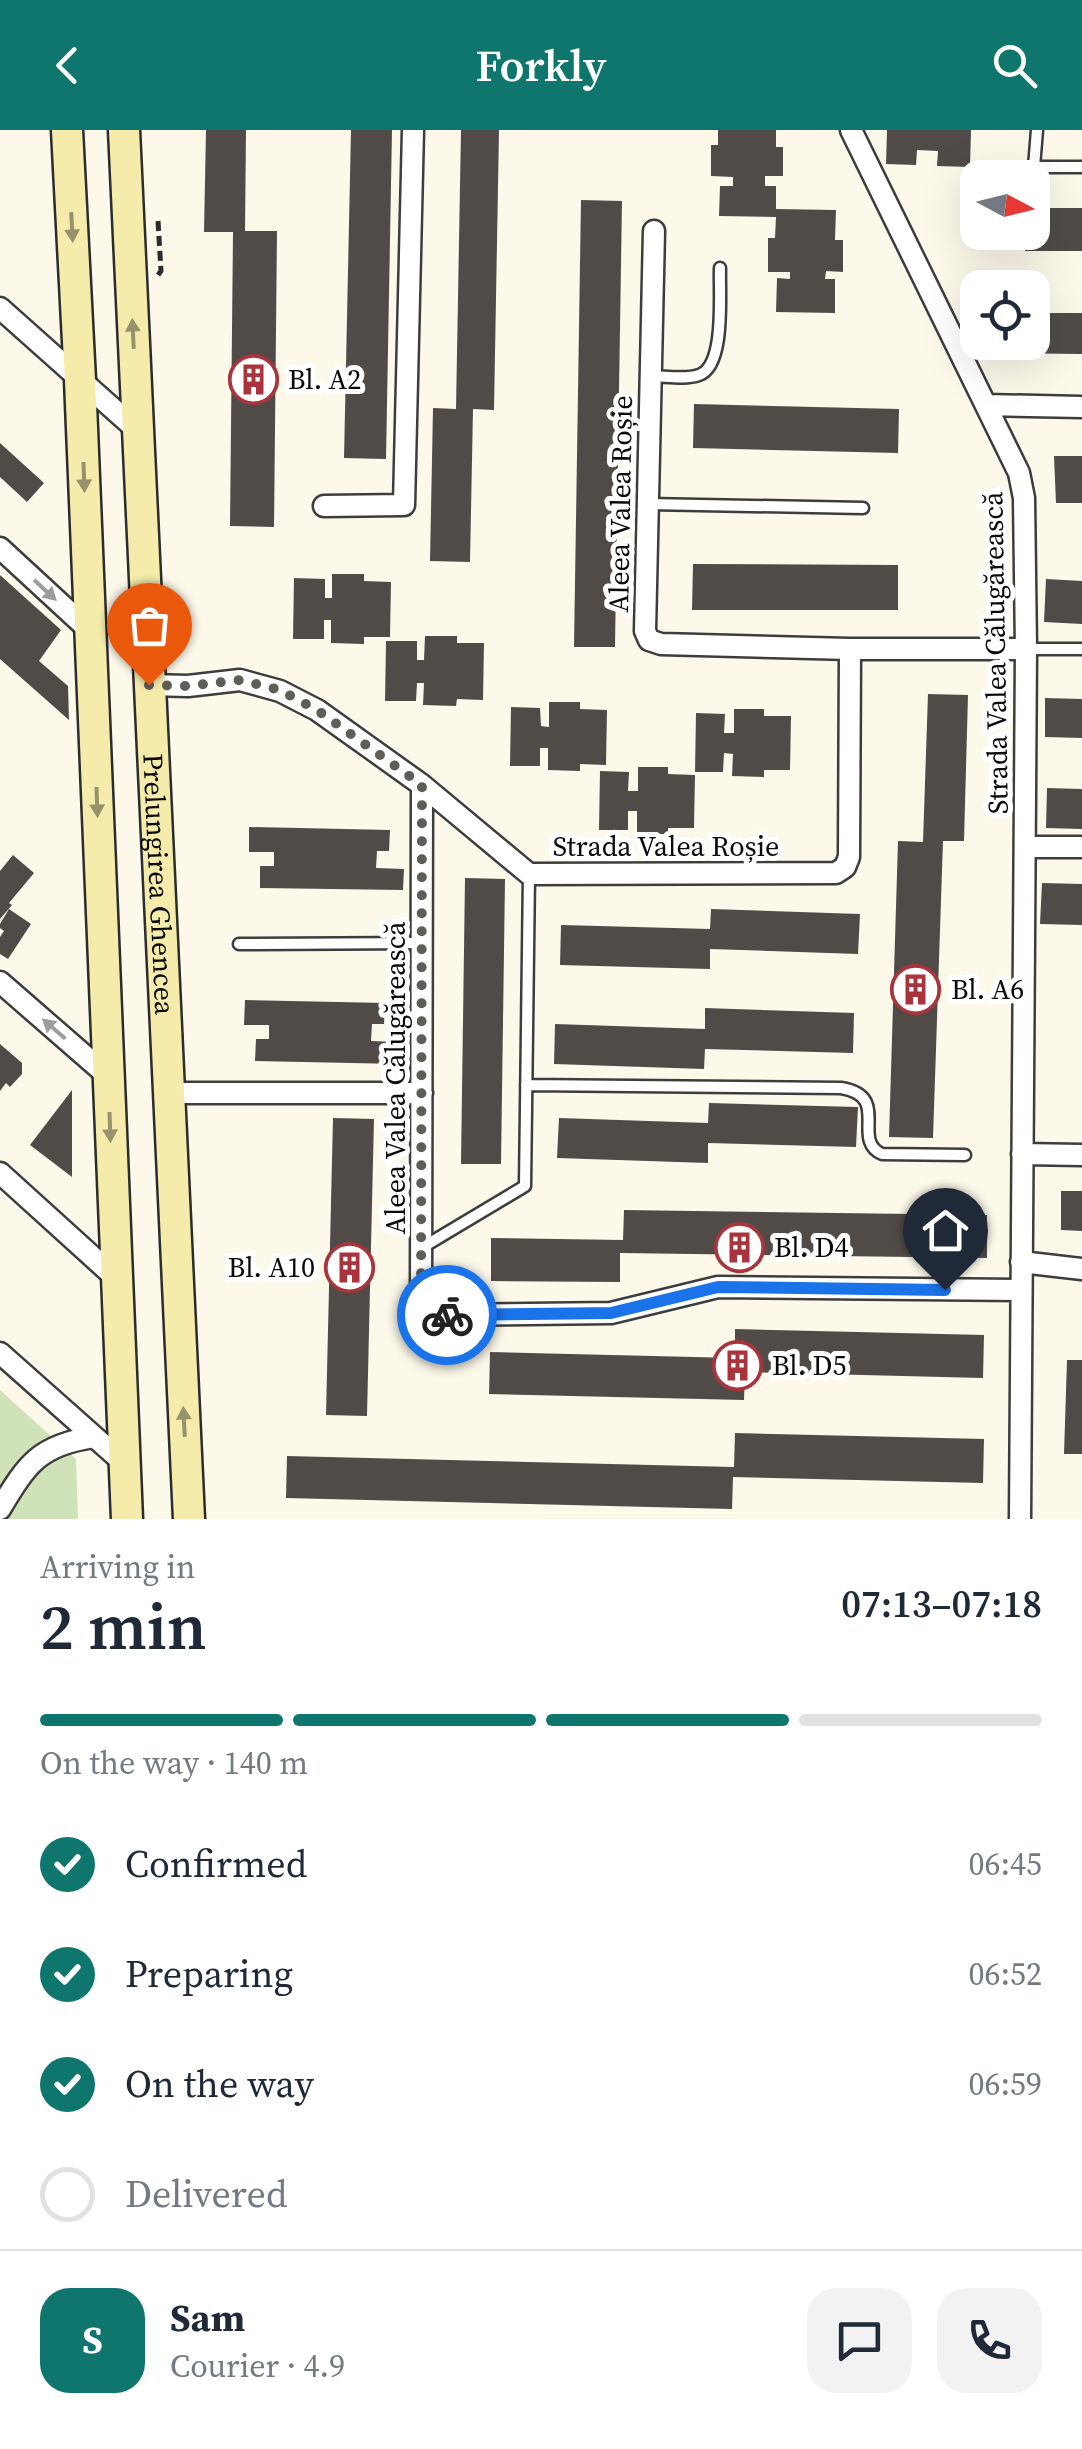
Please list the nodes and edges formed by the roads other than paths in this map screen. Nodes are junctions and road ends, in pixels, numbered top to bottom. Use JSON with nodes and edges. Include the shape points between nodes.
{"nodes":[{"id":1,"x":67,"y":130,"type":"edge"},
{"id":2,"x":124,"y":130,"type":"edge"},
{"id":3,"x":413,"y":130,"type":"edge"},
{"id":4,"x":851,"y":130,"type":"edge"},
{"id":5,"x":1037,"y":130,"type":"edge"},
{"id":6,"x":1035,"y":160,"type":"edge"},
{"id":7,"x":1050,"y":167,"type":"edge"},
{"id":8,"x":1082,"y":167,"type":"edge"},
{"id":9,"x":654,"y":231,"type":"dead end"},
{"id":10,"x":720,"y":268,"type":"dead end"},
{"id":11,"x":0,"y":308,"type":"edge"},
{"id":12,"x":650,"y":376,"type":"junction"},
{"id":13,"x":80,"y":380,"type":"junction"},
{"id":14,"x":986,"y":405,"type":"junction"},
{"id":15,"x":1082,"y":408,"type":"edge"},
{"id":16,"x":138,"y":431,"type":"junction"},
{"id":17,"x":648,"y":504,"type":"junction"},
{"id":18,"x":324,"y":506,"type":"dead end"},
{"id":19,"x":863,"y":508,"type":"dead end"},
{"id":20,"x":0,"y":548,"type":"edge"},
{"id":21,"x":90,"y":631,"type":"junction"},
{"id":22,"x":1082,"y":649,"type":"edge"},
{"id":23,"x":850,"y":650,"type":"junction"},
{"id":24,"x":1026,"y":650,"type":"junction"},
{"id":25,"x":149,"y":685,"type":"junction"},
{"id":26,"x":422,"y":785,"type":"junction"},
{"id":27,"x":1082,"y":847,"type":"edge"},
{"id":28,"x":1024,"y":848,"type":"junction"},
{"id":29,"x":529,"y":874,"type":"junction"},
{"id":30,"x":422,"y":943,"type":"junction"},
{"id":31,"x":239,"y":944,"type":"dead end"},
{"id":32,"x":0,"y":982,"type":"edge"},
{"id":33,"x":108,"y":1076,"type":"junction"},
{"id":34,"x":526,"y":1086,"type":"junction"},
{"id":35,"x":168,"y":1093,"type":"junction"},
{"id":36,"x":422,"y":1093,"type":"junction"},
{"id":37,"x":1022,"y":1154,"type":"junction"},
{"id":38,"x":1082,"y":1154,"type":"edge"},
{"id":39,"x":964,"y":1155,"type":"dead end"},
{"id":40,"x":0,"y":1172,"type":"edge"},
{"id":41,"x":423,"y":1247,"type":"junction"},
{"id":42,"x":1022,"y":1262,"type":"junction"},
{"id":43,"x":1082,"y":1269,"type":"edge"},
{"id":44,"x":117,"y":1279,"type":"junction"},
{"id":45,"x":1021,"y":1290,"type":"junction"},
{"id":46,"x":0,"y":1353,"type":"edge"},
{"id":47,"x":94,"y":1438,"type":"junction"},
{"id":48,"x":125,"y":1469,"type":"junction"},
{"id":49,"x":0,"y":1509,"type":"edge"},
{"id":50,"x":106,"y":1519,"type":"edge"},
{"id":51,"x":127,"y":1519,"type":"edge"},
{"id":52,"x":189,"y":1519,"type":"edge"},
{"id":53,"x":1020,"y":1519,"type":"edge"}],
"edges":[{"from":1,"to":13,"type":"main road","name":"Prelungirea Ghencea","one_way":true},
{"from":16,"to":2,"type":"main road","name":"Prelungirea Ghencea","one_way":true},
{"from":3,"to":18,"type":"street","via":[[404,505]]},
{"from":4,"to":14,"type":"street","name":"Strada Valea Călugărească"},
{"from":5,"to":6,"type":"lane"},
{"from":7,"to":8,"type":"lane"},
{"from":9,"to":12,"type":"street","name":"Aleea Valea Roșie"},
{"from":10,"to":12,"type":"lane","via":[[713,364],[704,374]]},
{"from":11,"to":13,"type":"street"},
{"from":12,"to":17,"type":"street","name":"Aleea Valea Roșie"},
{"from":13,"to":16,"type":"street"},
{"from":13,"to":21,"type":"main road","name":"Prelungirea Ghencea","one_way":true},
{"from":14,"to":15,"type":"street"},
{"from":14,"to":24,"type":"street","name":"Strada Valea Călugărească","via":[[1024,498]]},
{"from":16,"to":25,"type":"main road","name":"Prelungirea Ghencea"},
{"from":17,"to":19,"type":"lane"},
{"from":17,"to":23,"type":"street","name":"Aleea Valea Roșie","via":[[649,640]]},
{"from":20,"to":21,"type":"street","one_way":true},
{"from":21,"to":33,"type":"main road","name":"Prelungirea Ghencea","one_way":true},
{"from":22,"to":24,"type":"lane"},
{"from":23,"to":24,"type":"street","name":"Aleea Valea Roșie"},
{"from":23,"to":29,"type":"street","name":"Strada Valea Roșie","via":[[846,868]]},
{"from":24,"to":28,"type":"street","name":"Strada Valea Călugărească"},
{"from":25,"to":26,"type":"street","name":"Strada Valea Roșie","via":[[240,680],[280,690]]},
{"from":25,"to":35,"type":"main road","name":"Prelungirea Ghencea"},
{"from":26,"to":29,"type":"street","name":"Strada Valea Roșie"},
{"from":26,"to":30,"type":"street","name":"Aleea Valea Călugărească"},
{"from":27,"to":28,"type":"street"},
{"from":28,"to":37,"type":"street","name":"Strada Valea Călugărească"},
{"from":29,"to":34,"type":"lane"},
{"from":30,"to":31,"type":"lane"},
{"from":30,"to":36,"type":"street","name":"Aleea Valea Călugărească"},
{"from":33,"to":32,"type":"street","one_way":true},
{"from":33,"to":44,"type":"main road","name":"Prelungirea Ghencea","one_way":true},
{"from":34,"to":39,"type":"lane","via":[[854,1090],[870,1109],[874,1151]]},
{"from":34,"to":41,"type":"lane","via":[[525,1186]]},
{"from":35,"to":36,"type":"street"},
{"from":52,"to":35,"type":"main road","name":"Prelungirea Ghencea","one_way":true},
{"from":36,"to":41,"type":"street","name":"Aleea Valea Călugărească"},
{"from":37,"to":38,"type":"street"},
{"from":37,"to":42,"type":"street","name":"Strada Valea Călugărească"},
{"from":40,"to":44,"type":"street"},
{"from":41,"to":45,"type":"street","name":"Aleea Valea Călugărească","via":[[421,1302],[439,1316],[611,1313],[718,1287]]},
{"from":42,"to":43,"type":"street"},
{"from":42,"to":45,"type":"street","name":"Strada Valea Călugărească"},
{"from":44,"to":48,"type":"main road","name":"Prelungirea Ghencea"},
{"from":45,"to":53,"type":"street","name":"Strada Valea Călugărească"},
{"from":46,"to":47,"type":"street"},
{"from":47,"to":48,"type":"street"},
{"from":47,"to":49,"type":"street","via":[[45,1452]]},
{"from":48,"to":50,"type":"main road"},
{"from":48,"to":51,"type":"main road","name":"Prelungirea Ghencea"}]}
